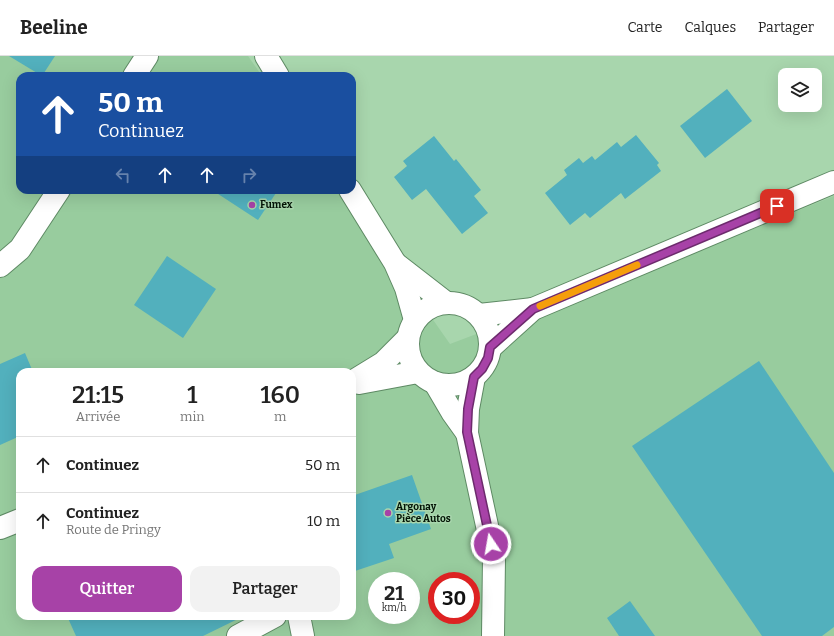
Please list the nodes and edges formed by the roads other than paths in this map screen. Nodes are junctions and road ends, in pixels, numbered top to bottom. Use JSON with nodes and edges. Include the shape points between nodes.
{"nodes":[{"id":1,"x":147,"y":56,"type":"edge"},
{"id":2,"x":266,"y":56,"type":"edge"},
{"id":3,"x":137,"y":72,"type":"edge"},
{"id":4,"x":276,"y":72,"type":"edge"},
{"id":5,"x":834,"y":182,"type":"edge"},
{"id":6,"x":56,"y":194,"type":"edge"},
{"id":7,"x":352,"y":194,"type":"edge"},
{"id":8,"x":395,"y":263,"type":"junction"},
{"id":9,"x":0,"y":266,"type":"edge"},
{"id":10,"x":445,"y":302,"type":"junction"},
{"id":11,"x":533,"y":309,"type":"junction"},
{"id":12,"x":479,"y":315,"type":"junction"},
{"id":13,"x":411,"y":329,"type":"junction"},
{"id":14,"x":490,"y":347,"type":"junction"},
{"id":15,"x":426,"y":377,"type":"junction"},
{"id":16,"x":474,"y":377,"type":"junction"},
{"id":17,"x":356,"y":380,"type":"edge"},
{"id":18,"x":356,"y":383,"type":"edge"},
{"id":19,"x":467,"y":432,"type":"junction"},
{"id":20,"x":16,"y":522,"type":"edge"},
{"id":21,"x":0,"y":528,"type":"edge"},
{"id":22,"x":268,"y":620,"type":"edge"},
{"id":23,"x":299,"y":620,"type":"edge"},
{"id":24,"x":238,"y":636,"type":"edge"},
{"id":25,"x":303,"y":636,"type":"edge"},
{"id":26,"x":493,"y":636,"type":"edge"}],
"edges":[{"from":1,"to":3,"type":"street"},
{"from":2,"to":4,"type":"street"},
{"from":5,"to":11,"type":"street"},
{"from":6,"to":9,"type":"street","via":[[20,249]]},
{"from":7,"to":8,"type":"street"},
{"from":8,"to":10,"type":"street"},
{"from":8,"to":13,"type":"street","via":[[406,288]]},
{"from":10,"to":12,"type":"street","via":[[469,307]]},
{"from":10,"to":13,"type":"street","via":[[428,308]]},
{"from":11,"to":12,"type":"street"},
{"from":11,"to":14,"type":"street"},
{"from":12,"to":14,"type":"street","via":[[488,330]]},
{"from":13,"to":15,"type":"street","via":[[409,356]]},
{"from":13,"to":17,"type":"street","via":[[383,363]]},
{"from":14,"to":16,"type":"street","via":[[488,358]]},
{"from":15,"to":16,"type":"street","via":[[455,385]]},
{"from":15,"to":18,"type":"street"},
{"from":15,"to":19,"type":"street"},
{"from":16,"to":19,"type":"street"},
{"from":19,"to":26,"type":"street","via":[[494,558]]},
{"from":20,"to":21,"type":"street"},
{"from":22,"to":24,"type":"street"},
{"from":23,"to":25,"type":"street"}]}
